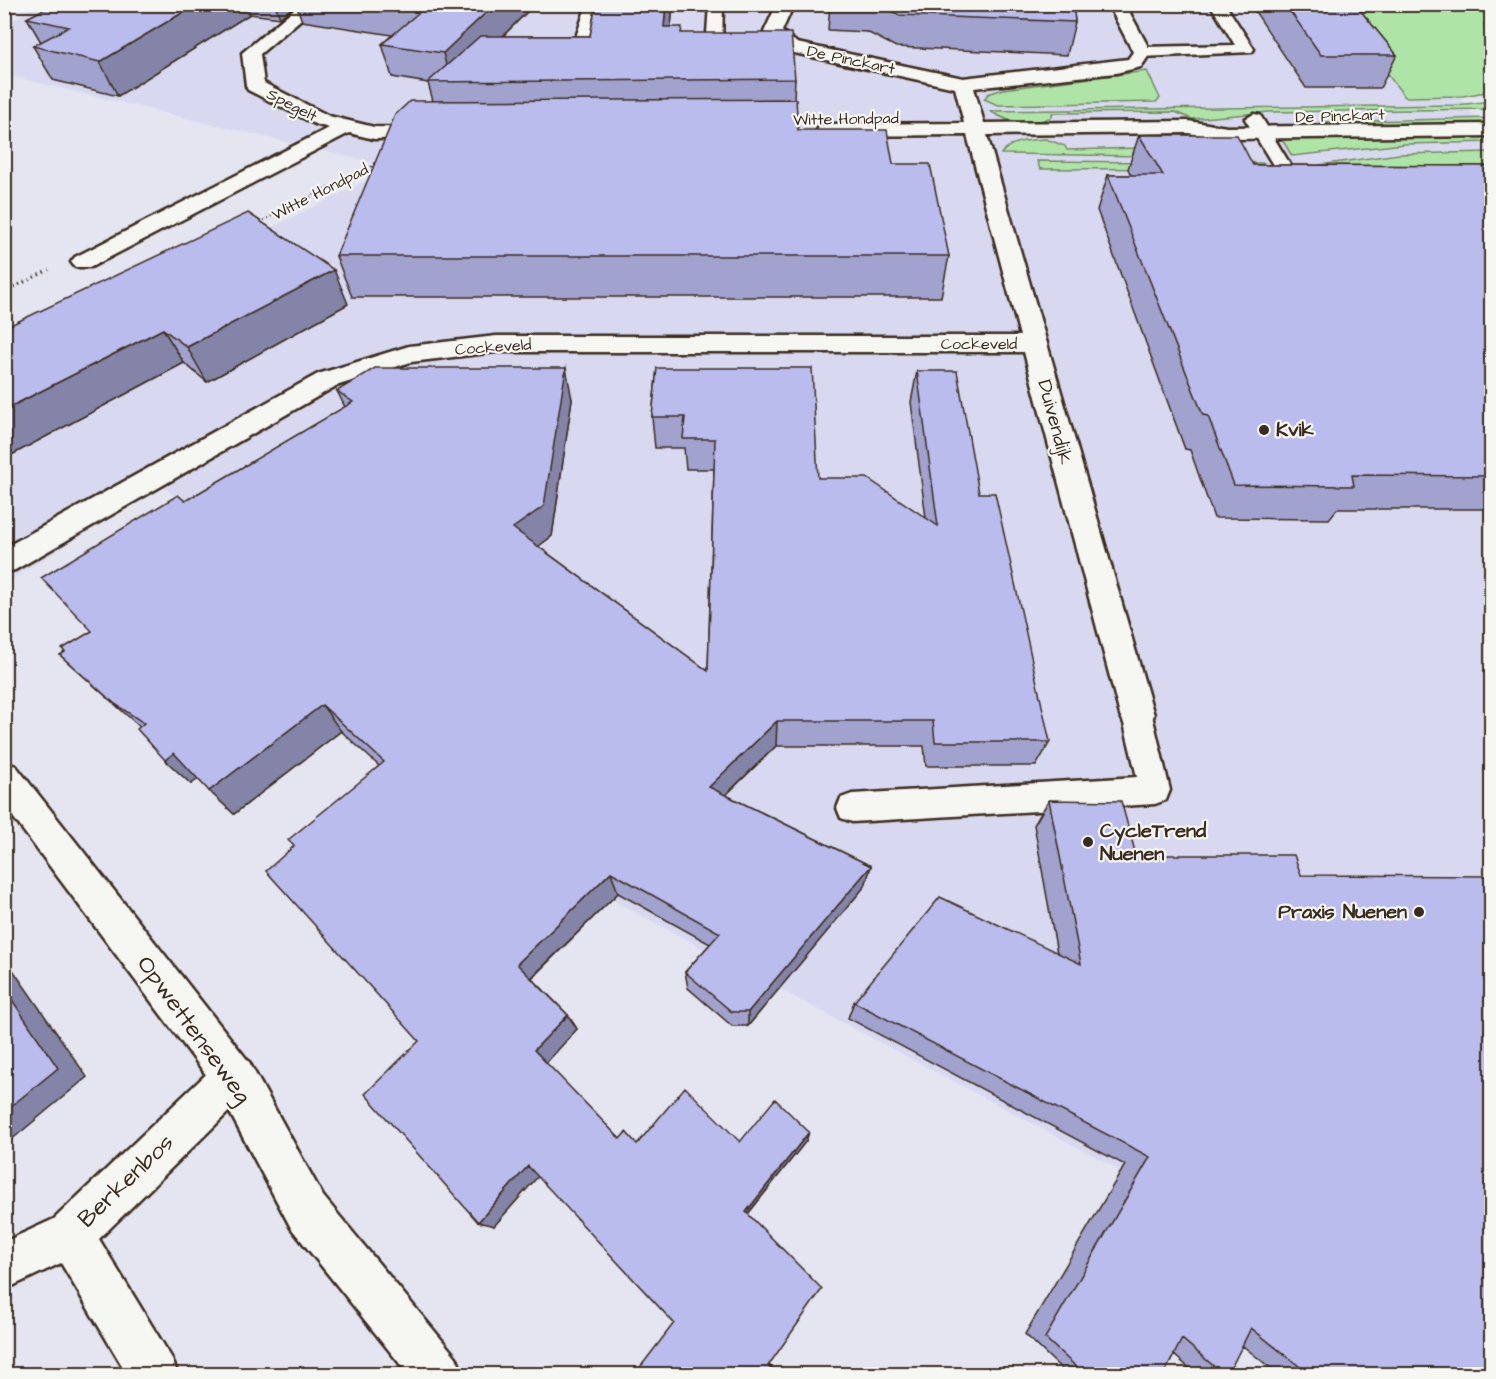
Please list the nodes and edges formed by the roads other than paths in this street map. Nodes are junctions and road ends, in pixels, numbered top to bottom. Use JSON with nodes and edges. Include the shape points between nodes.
{"nodes":[{"id":1,"x":311,"y":4,"type":"edge"},
{"id":2,"x":595,"y":4,"type":"edge"},
{"id":3,"x":716,"y":4,"type":"edge"},
{"id":4,"x":786,"y":4,"type":"edge"},
{"id":5,"x":1116,"y":4,"type":"edge"},
{"id":6,"x":1217,"y":4,"type":"edge"},
{"id":7,"x":714,"y":48,"type":"edge"},
{"id":8,"x":1142,"y":52,"type":"junction"},
{"id":9,"x":574,"y":67,"type":"edge"},
{"id":10,"x":963,"y":84,"type":"junction"},
{"id":11,"x":1491,"y":112,"type":"edge"},
{"id":12,"x":347,"y":126,"type":"junction"},
{"id":13,"x":1258,"y":126,"type":"junction"},
{"id":14,"x":974,"y":128,"type":"junction"},
{"id":15,"x":808,"y":130,"type":"edge"},
{"id":16,"x":1491,"y":130,"type":"edge"},
{"id":17,"x":451,"y":134,"type":"edge"},
{"id":18,"x":1324,"y":180,"type":"edge"},
{"id":19,"x":83,"y":262,"type":"road end"},
{"id":20,"x":1034,"y":345,"type":"junction"},
{"id":21,"x":4,"y":562,"type":"edge"},
{"id":22,"x":1137,"y":716,"type":"joint"},
{"id":23,"x":4,"y":777,"type":"edge"},
{"id":24,"x":852,"y":808,"type":"dead end"},
{"id":25,"x":234,"y":1077,"type":"junction"},
{"id":26,"x":70,"y":1235,"type":"junction"},
{"id":27,"x":4,"y":1267,"type":"edge"},
{"id":28,"x":154,"y":1374,"type":"edge"},
{"id":29,"x":439,"y":1374,"type":"edge"}],
"edges":[{"from":1,"to":12,"type":"street","name":"Spegelt","via":[[251,53],[255,86],[322,120]]},
{"from":2,"to":9,"type":"lane"},
{"from":3,"to":7,"type":"lane"},
{"from":4,"to":10,"type":"street","name":"De Pinckart","via":[[773,32],[791,47]]},
{"from":5,"to":8,"type":"street"},
{"from":6,"to":8,"type":"lane","via":[[1246,49]]},
{"from":8,"to":10,"type":"street","name":"De Pinckart","via":[[1134,63],[1116,67]]},
{"from":10,"to":14,"type":"street"},
{"from":11,"to":13,"type":"street","name":"De Pinckart"},
{"from":12,"to":17,"type":"street","name":"Spegelt","via":[[374,133]]},
{"from":12,"to":19,"type":"street"},
{"from":13,"to":14,"type":"street","name":"De Pinckart","via":[[1227,133],[1188,128]]},
{"from":13,"to":16,"type":"street","name":"De Pinckart"},
{"from":13,"to":18,"type":"lane","via":[[1290,179]]},
{"from":14,"to":15,"type":"street","name":"Witte Hondpad"},
{"from":14,"to":20,"type":"street","name":"Duivendijk"},
{"from":20,"to":21,"type":"street","name":"Cockeveld","via":[[496,344],[409,354],[327,380]]},
{"from":20,"to":22,"type":"street","name":"Duivendijk"},
{"from":22,"to":24,"type":"lane","via":[[1155,790]]},
{"from":23,"to":25,"type":"street","name":"Opwettenseweg"},
{"from":25,"to":26,"type":"street","name":"Berkenbos"},
{"from":25,"to":29,"type":"street","name":"Opwettenseweg","via":[[307,1212]]},
{"from":26,"to":27,"type":"street","name":"Berkenbos"},
{"from":26,"to":28,"type":"street"}]}
